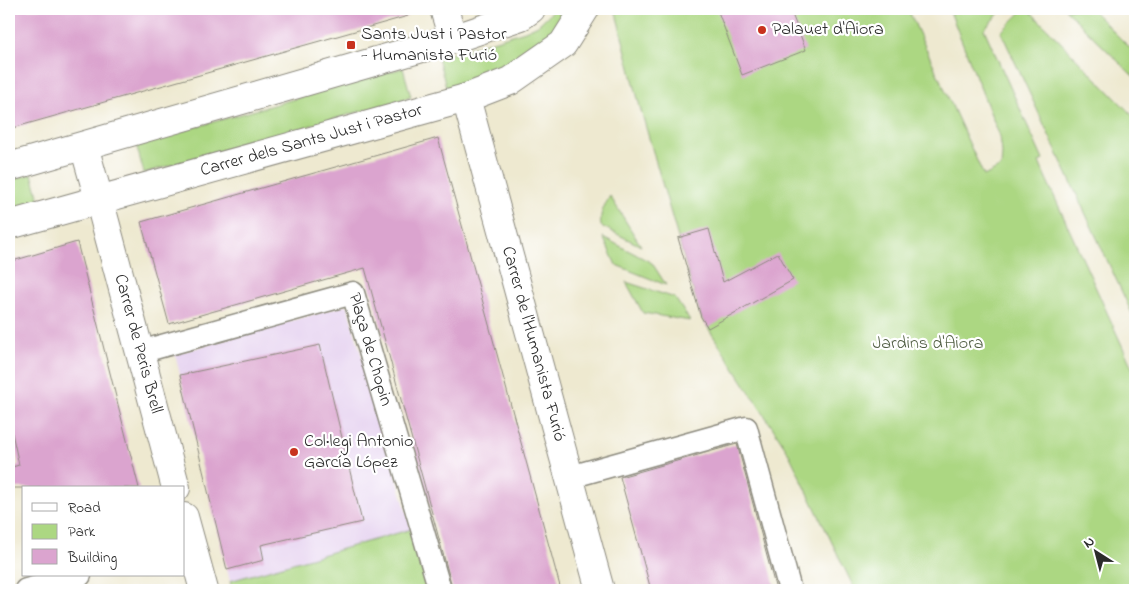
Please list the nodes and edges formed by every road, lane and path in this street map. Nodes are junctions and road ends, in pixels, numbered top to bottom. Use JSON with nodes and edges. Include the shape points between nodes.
{"nodes":[{"id":1,"x":444,"y":9,"type":"edge"},
{"id":2,"x":531,"y":9,"type":"edge"},
{"id":3,"x":585,"y":9,"type":"edge"},
{"id":4,"x":452,"y":39,"type":"junction"},
{"id":5,"x":466,"y":98,"type":"junction"},
{"id":6,"x":84,"y":146,"type":"junction"},
{"id":7,"x":9,"y":167,"type":"edge"},
{"id":8,"x":99,"y":199,"type":"junction"},
{"id":9,"x":9,"y":225,"type":"edge"},
{"id":10,"x":140,"y":352,"type":"junction"},
{"id":11,"x":570,"y":478,"type":"junction"},
{"id":12,"x":175,"y":486,"type":"edge"},
{"id":13,"x":185,"y":527,"type":"edge"},
{"id":14,"x":187,"y":546,"type":"edge"},
{"id":15,"x":76,"y":576,"type":"edge"},
{"id":16,"x":26,"y":590,"type":"edge"},
{"id":17,"x":204,"y":590,"type":"edge"},
{"id":18,"x":440,"y":590,"type":"edge"},
{"id":19,"x":600,"y":590,"type":"edge"},
{"id":20,"x":790,"y":590,"type":"edge"}],
"edges":[{"from":1,"to":4,"type":"street"},
{"from":2,"to":4,"type":"street","via":[[521,16]]},
{"from":3,"to":5,"type":"street","name":"Carrer dels Sants Just i Pastor","via":[[564,44],[510,81]]},
{"from":4,"to":6,"type":"street"},
{"from":5,"to":8,"type":"street","name":"Carrer dels Sants Just i Pastor"},
{"from":5,"to":11,"type":"street","name":"Carrer de l'Humanista Furió"},
{"from":6,"to":7,"type":"street"},
{"from":6,"to":8,"type":"street","name":"Carrer de Peris Brell"},
{"from":8,"to":9,"type":"street","name":"Carrer dels Sants Just i Pastor"},
{"from":8,"to":10,"type":"street","name":"Carrer de Peris Brell"},
{"from":10,"to":12,"type":"street","name":"Carrer de Peris Brell"},
{"from":10,"to":18,"type":"street","name":"Plaça de Chopin","via":[[353,293]]},
{"from":11,"to":19,"type":"street","name":"Carrer de l'Humanista Furió"},
{"from":11,"to":20,"type":"street","via":[[746,428]]},
{"from":13,"to":14,"type":"street"},
{"from":14,"to":17,"type":"street"},
{"from":15,"to":16,"type":"street"}]}
